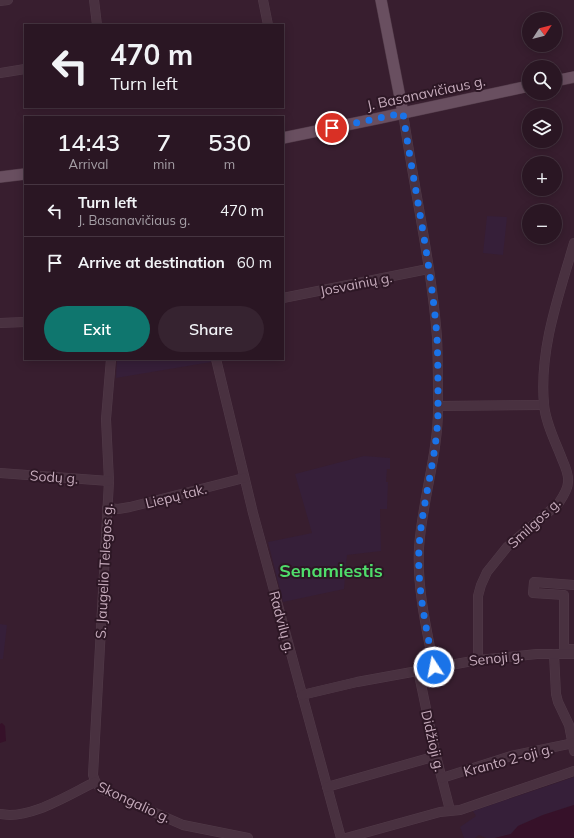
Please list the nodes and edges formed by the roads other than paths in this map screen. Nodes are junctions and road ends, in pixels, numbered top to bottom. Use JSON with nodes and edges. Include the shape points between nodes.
{"nodes":[{"id":1,"x":8,"y":0,"type":"edge"},
{"id":2,"x":94,"y":0,"type":"edge"},
{"id":3,"x":263,"y":0,"type":"edge"},
{"id":4,"x":381,"y":0,"type":"edge"},
{"id":5,"x":0,"y":1,"type":"edge"},
{"id":6,"x":97,"y":24,"type":"edge"},
{"id":7,"x":268,"y":24,"type":"edge"},
{"id":8,"x":24,"y":69,"type":"edge"},
{"id":9,"x":0,"y":73,"type":"edge"},
{"id":10,"x":574,"y":77,"type":"edge"},
{"id":11,"x":562,"y":80,"type":"edge"},
{"id":12,"x":522,"y":88,"type":"edge"},
{"id":13,"x":403,"y":113,"type":"junction"},
{"id":14,"x":284,"y":138,"type":"edge"},
{"id":15,"x":24,"y":174,"type":"edge"},
{"id":16,"x":0,"y":177,"type":"edge"},
{"id":17,"x":574,"y":243,"type":"edge"},
{"id":18,"x":428,"y":269,"type":"junction"},
{"id":19,"x":284,"y":298,"type":"edge"},
{"id":20,"x":24,"y":322,"type":"edge"},
{"id":21,"x":0,"y":323,"type":"edge"},
{"id":22,"x":110,"y":360,"type":"edge"},
{"id":23,"x":216,"y":360,"type":"edge"},
{"id":24,"x":544,"y":405,"type":"junction"},
{"id":25,"x":438,"y":406,"type":"junction"},
{"id":26,"x":0,"y":473,"type":"edge"},
{"id":27,"x":244,"y":478,"type":"junction"},
{"id":28,"x":108,"y":480,"type":"junction"},
{"id":29,"x":571,"y":484,"type":"edge"},
{"id":30,"x":107,"y":508,"type":"junction"},
{"id":31,"x":574,"y":585,"type":"edge"},
{"id":32,"x":574,"y":649,"type":"edge"},
{"id":33,"x":554,"y":654,"type":"junction"},
{"id":34,"x":574,"y":654,"type":"edge"},
{"id":35,"x":478,"y":660,"type":"junction"},
{"id":36,"x":434,"y":667,"type":"junction"},
{"id":37,"x":418,"y":670,"type":"junction"},
{"id":38,"x":302,"y":695,"type":"junction"},
{"id":39,"x":574,"y":746,"type":"edge"},
{"id":40,"x":436,"y":756,"type":"junction"},
{"id":41,"x":574,"y":771,"type":"edge"},
{"id":42,"x":442,"y":778,"type":"junction"},
{"id":43,"x":95,"y":782,"type":"junction"},
{"id":44,"x":327,"y":787,"type":"junction"},
{"id":45,"x":450,"y":810,"type":"junction"},
{"id":46,"x":0,"y":814,"type":"edge"},
{"id":47,"x":248,"y":838,"type":"edge"},
{"id":48,"x":341,"y":838,"type":"edge"},
{"id":49,"x":346,"y":838,"type":"edge"}],
"edges":[{"from":1,"to":5,"type":"street"},
{"from":2,"to":6,"type":"street"},
{"from":3,"to":7,"type":"street"},
{"from":4,"to":13,"type":"main road"},
{"from":8,"to":9,"type":"street"},
{"from":10,"to":11,"type":"main road"},
{"from":12,"to":13,"type":"main road","name":"J. Basanavičiaus g."},
{"from":13,"to":14,"type":"main road","name":"J. Basanavičiaus g."},
{"from":13,"to":18,"type":"street"},
{"from":15,"to":16,"type":"main road"},
{"from":17,"to":24,"type":"street","name":"Smilgos g.","via":[[546,347]]},
{"from":18,"to":19,"type":"street","name":"Josvainių g."},
{"from":18,"to":25,"type":"street","via":[[437,338]]},
{"from":20,"to":21,"type":"street"},
{"from":22,"to":28,"type":"street","name":"S. Jaugelio Telegos g.","via":[[106,419]]},
{"from":23,"to":27,"type":"street","name":"Radvilų g."},
{"from":24,"to":25,"type":"street"},
{"from":24,"to":29,"type":"street","name":"Smilgos g."},
{"from":25,"to":36,"type":"street","via":[[419,560],[421,599]]},
{"from":26,"to":28,"type":"street","name":"Sodų g."},
{"from":27,"to":30,"type":"street","name":"Liepų tak.","via":[[130,507]]},
{"from":27,"to":38,"type":"street","name":"Radvilų g."},
{"from":28,"to":30,"type":"street","name":"S. Jaugelio Telegos g."},
{"from":29,"to":35,"type":"street","name":"Smilgos g.","via":[[558,504],[506,547],[487,572],[478,596]]},
{"from":30,"to":43,"type":"street","name":"S. Jaugelio Telegos g.","via":[[93,775]]},
{"from":31,"to":32,"type":"street","via":[[534,582],[533,592],[564,595],[564,649]]},
{"from":33,"to":34,"type":"street","name":"Senoji g."},
{"from":33,"to":35,"type":"street","name":"Senoji g."},
{"from":33,"to":39,"type":"street","via":[[558,702],[569,725]]},
{"from":35,"to":36,"type":"street","name":"Senoji g."},
{"from":36,"to":37,"type":"street","name":"Senoji g."},
{"from":37,"to":38,"type":"street","name":"Senoji g."},
{"from":37,"to":40,"type":"street","name":"Didžioji g."},
{"from":38,"to":44,"type":"street","name":"Radvilų g."},
{"from":39,"to":42,"type":"street","name":"Kranto 2-oji g.","via":[[506,757]]},
{"from":40,"to":42,"type":"street","name":"Didžioji g."},
{"from":40,"to":44,"type":"street"},
{"from":41,"to":45,"type":"street","via":[[460,810]]},
{"from":42,"to":45,"type":"street","name":"Didžioji g."},
{"from":43,"to":46,"type":"street","name":"Skongalio g.","via":[[33,812]]},
{"from":43,"to":47,"type":"street","name":"Skongalio g.","via":[[103,790],[183,825]]},
{"from":44,"to":48,"type":"street","name":"Radvilų g."},
{"from":45,"to":49,"type":"street"}]}
